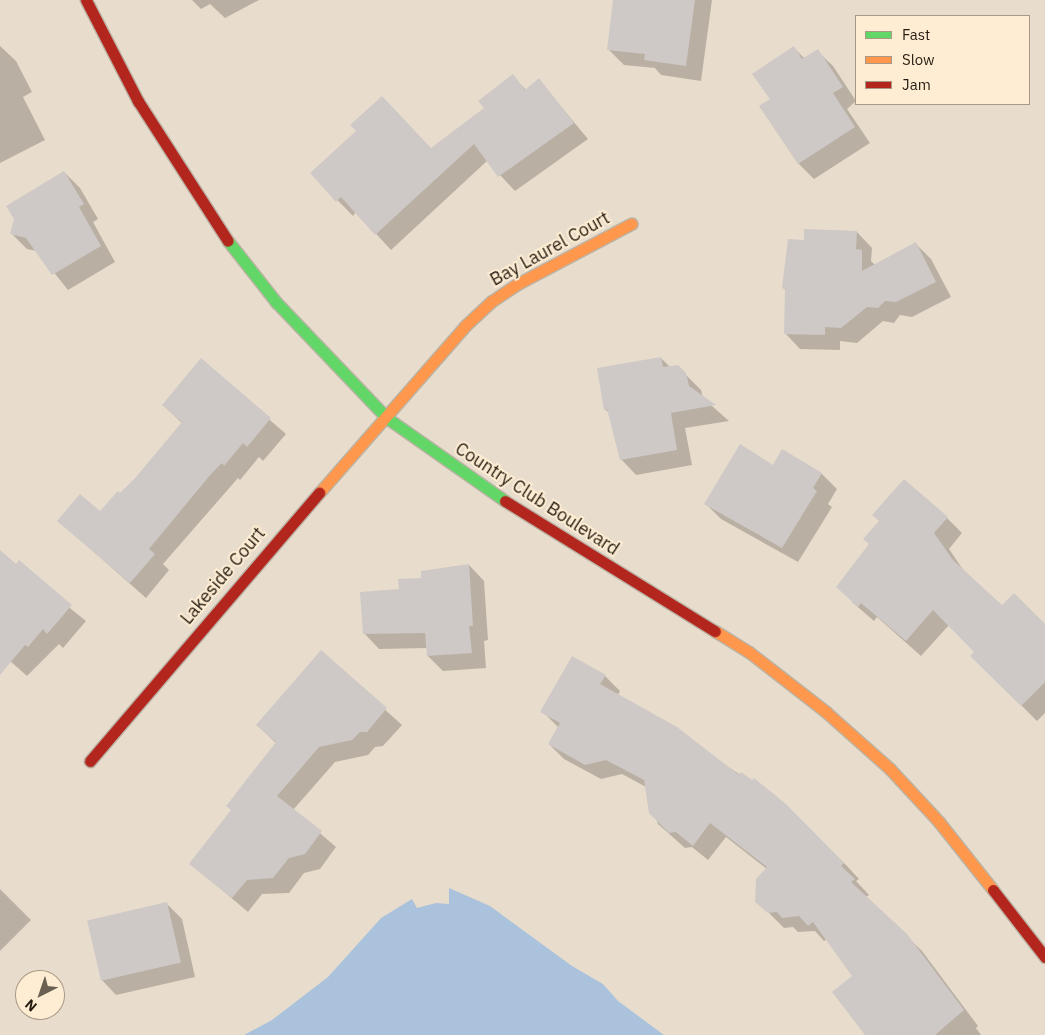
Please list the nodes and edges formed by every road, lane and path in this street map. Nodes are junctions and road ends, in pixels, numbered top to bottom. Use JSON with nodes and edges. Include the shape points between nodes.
{"nodes":[{"id":1,"x":86,"y":0,"type":"edge"},
{"id":2,"x":631,"y":224,"type":"dead end"},
{"id":3,"x":387,"y":418,"type":"junction"},
{"id":4,"x":90,"y":761,"type":"dead end"},
{"id":5,"x":1045,"y":957,"type":"edge"}],
"edges":[{"from":1,"to":3,"type":"street","name":"Country Club Boulevard","via":[[143,109],[218,228],[276,302]]},
{"from":2,"to":3,"type":"street","name":"Bay Laurel Court","via":[[492,301],[466,325]]},
{"from":3,"to":4,"type":"street","name":"Lakeside Court","via":[[272,545]]},
{"from":3,"to":5,"type":"street","name":"Country Club Boulevard","via":[[451,466],[550,532],[749,652],[826,712],[890,769],[939,822]]}]}
